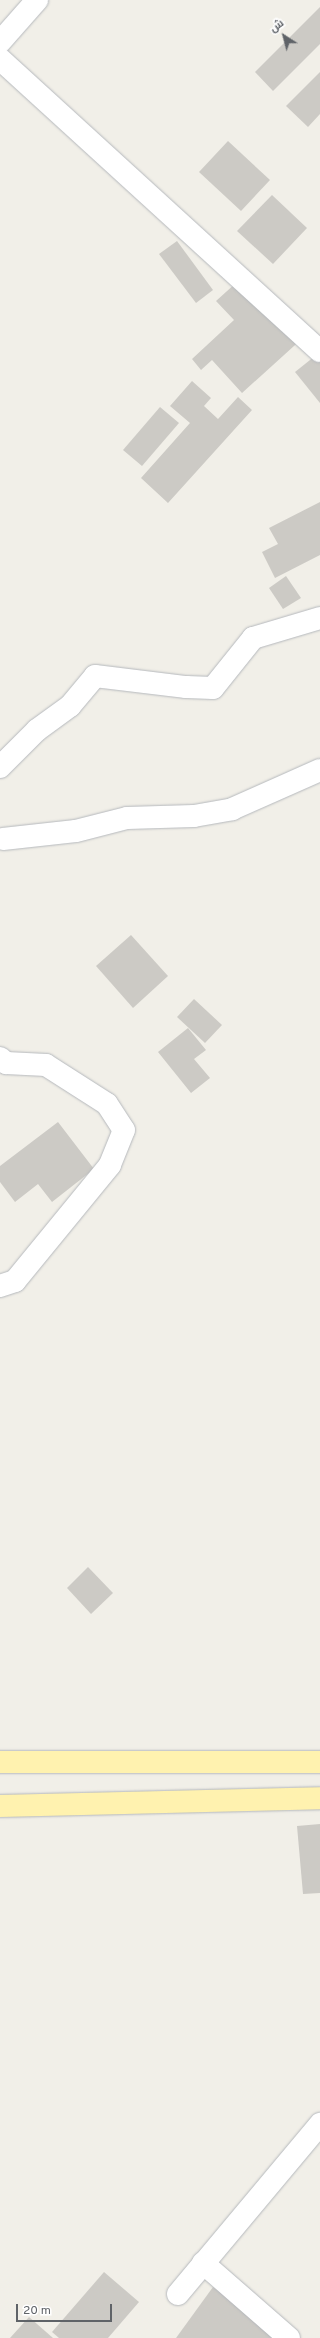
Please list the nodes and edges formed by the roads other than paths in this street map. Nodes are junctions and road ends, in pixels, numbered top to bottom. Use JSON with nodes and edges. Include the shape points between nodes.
{"nodes":[{"id":1,"x":38,"y":0,"type":"edge"},
{"id":2,"x":0,"y":42,"type":"edge"},
{"id":3,"x":0,"y":59,"type":"edge"},
{"id":4,"x":320,"y":351,"type":"edge"},
{"id":5,"x":320,"y":618,"type":"edge"},
{"id":6,"x":0,"y":767,"type":"edge"},
{"id":7,"x":320,"y":770,"type":"edge"},
{"id":8,"x":1,"y":839,"type":"edge"},
{"id":9,"x":0,"y":1058,"type":"edge"},
{"id":10,"x":0,"y":1286,"type":"edge"},
{"id":11,"x":0,"y":1762,"type":"edge"},
{"id":12,"x":320,"y":1762,"type":"edge"},
{"id":13,"x":320,"y":1798,"type":"edge"},
{"id":14,"x":0,"y":1806,"type":"edge"},
{"id":15,"x":320,"y":2124,"type":"edge"},
{"id":16,"x":203,"y":2263,"type":"junction"},
{"id":17,"x":178,"y":2294,"type":"dead end"},
{"id":18,"x":289,"y":2338,"type":"edge"}],
"edges":[{"from":1,"to":2,"type":"street"},
{"from":3,"to":4,"type":"street"},
{"from":5,"to":6,"type":"street","via":[[253,638],[213,688],[95,676],[70,706],[36,730]]},
{"from":7,"to":8,"type":"street","via":[[232,809],[194,816],[127,818],[76,831]]},
{"from":9,"to":10,"type":"street","via":[[6,1063],[46,1065],[107,1104],[124,1130],[110,1165],[14,1281]]},
{"from":11,"to":12,"type":"main road"},
{"from":13,"to":14,"type":"main road"},
{"from":15,"to":16,"type":"street"},
{"from":16,"to":17,"type":"street"},
{"from":16,"to":18,"type":"street"}]}
